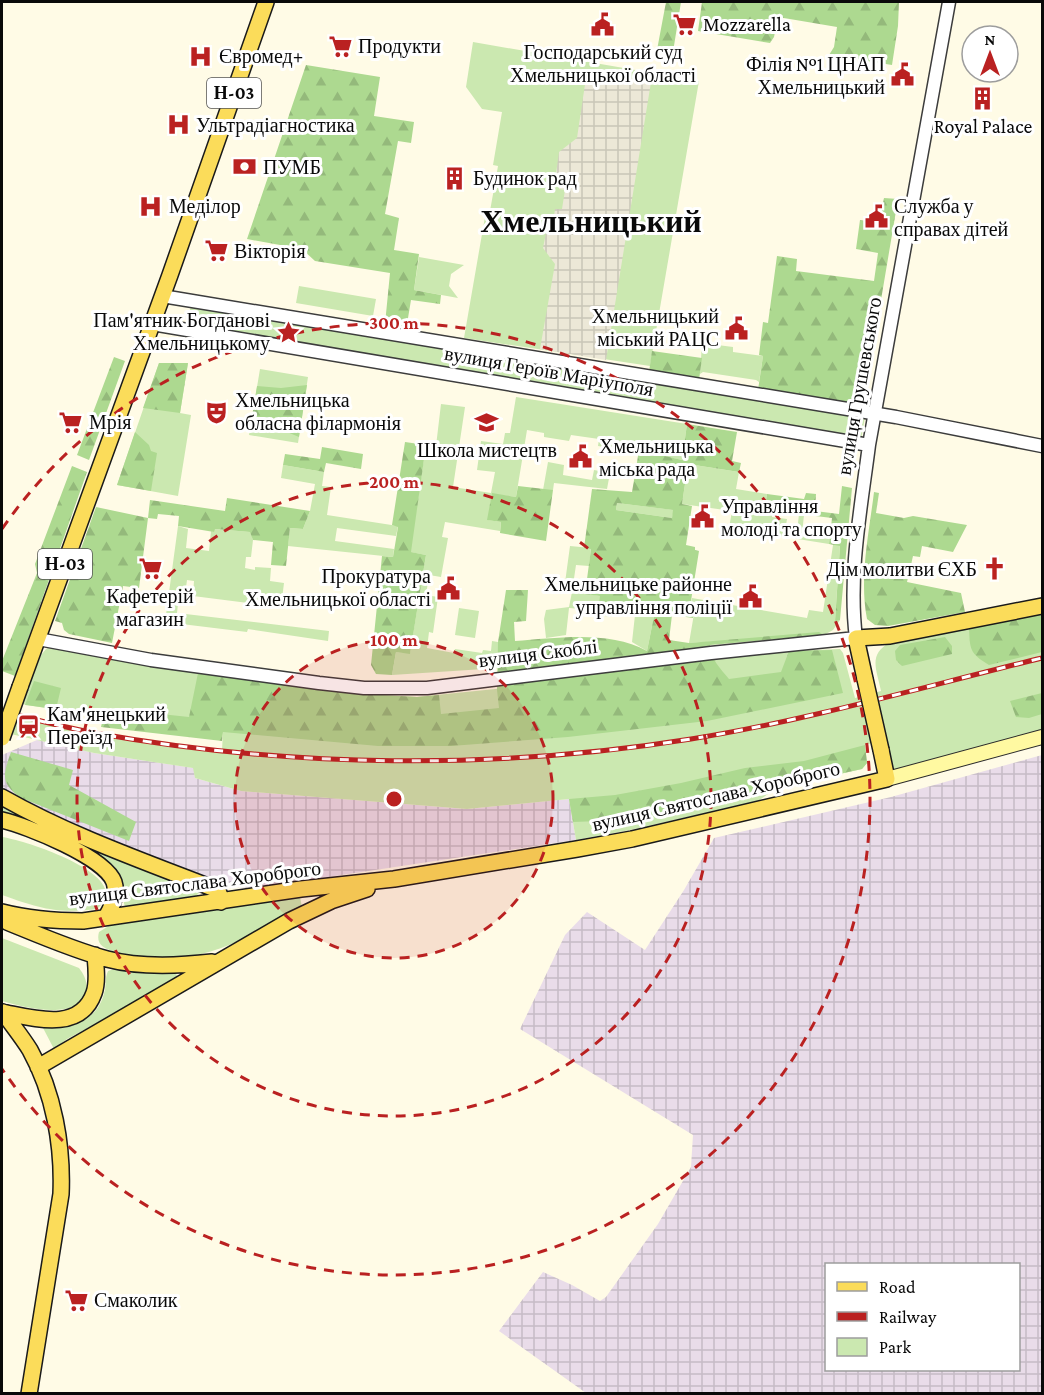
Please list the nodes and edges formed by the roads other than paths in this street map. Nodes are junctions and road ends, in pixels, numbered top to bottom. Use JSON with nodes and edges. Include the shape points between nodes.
{"nodes":[{"id":1,"x":266,"y":2,"type":"edge"},
{"id":2,"x":949,"y":2,"type":"edge"},
{"id":3,"x":162,"y":296,"type":"junction"},
{"id":4,"x":152,"y":324,"type":"junction"},
{"id":5,"x":874,"y":415,"type":"junction"},
{"id":6,"x":869,"y":445,"type":"junction"},
{"id":7,"x":1042,"y":446,"type":"edge"},
{"id":8,"x":1042,"y":606,"type":"edge"},
{"id":9,"x":856,"y":638,"type":"junction"},
{"id":10,"x":38,"y":639,"type":"junction"},
{"id":11,"x":1042,"y":737,"type":"edge"},
{"id":12,"x":2,"y":738,"type":"edge"},
{"id":13,"x":887,"y":779,"type":"junction"},
{"id":14,"x":2,"y":797,"type":"edge"},
{"id":15,"x":2,"y":820,"type":"edge"},
{"id":16,"x":394,"y":879,"type":"junction"},
{"id":17,"x":221,"y":902,"type":"junction"},
{"id":18,"x":2,"y":912,"type":"edge"},
{"id":19,"x":106,"y":917,"type":"junction"},
{"id":20,"x":2,"y":919,"type":"edge"},
{"id":21,"x":95,"y":955,"type":"junction"},
{"id":22,"x":219,"y":961,"type":"junction"},
{"id":23,"x":2,"y":1012,"type":"edge"},
{"id":24,"x":38,"y":1067,"type":"junction"},
{"id":25,"x":29,"y":1394,"type":"edge"}],
"edges":[{"from":1,"to":3,"type":"main road","number":"Н-03"},
{"from":2,"to":5,"type":"street","name":"вулиця Грушевського"},
{"from":3,"to":4,"type":"main road","number":"Н-03"},
{"from":3,"to":5,"type":"street","name":"вулиця Героїв Маріуполя"},
{"from":4,"to":6,"type":"street","name":"вулиця Героїв Маріуполя"},
{"from":4,"to":10,"type":"main road","number":"Н-03"},
{"from":5,"to":6,"type":"street","name":"вулиця Грушевського"},
{"from":5,"to":7,"type":"street","name":"вулиця Героїв Маріуполя"},
{"from":6,"to":9,"type":"street","name":"вулиця Грушевського","via":[[854,596]]},
{"from":8,"to":9,"type":"main road","name":"вулиця Скоблі","via":[[890,636]]},
{"from":9,"to":10,"type":"street","name":"вулиця Скоблі","via":[[391,689],[152,660]]},
{"from":9,"to":13,"type":"main road","name":"вулиця Грушевського","bridge":true},
{"from":10,"to":12,"type":"main road","number":"Н-03","bridge":true},
{"from":11,"to":13,"type":"main road","name":"вулиця Святослава Хороброго"},
{"from":13,"to":16,"type":"main road","name":"вулиця Святослава Хороброго","via":[[632,839]]},
{"from":14,"to":17,"type":"main road","via":[[123,853],[215,889]]},
{"from":15,"to":19,"type":"main road","via":[[81,853],[107,872],[115,897]]},
{"from":16,"to":17,"type":"main road","name":"вулиця Святослава Хороброго"},
{"from":16,"to":22,"type":"main road","name":"вулиця Святослава Хороброго","via":[[331,901]]},
{"from":17,"to":19,"type":"main road","name":"вулиця Святослава Хороброго"},
{"from":18,"to":19,"type":"main road","name":"вулиця Святослава Хороброго","via":[[57,921]]},
{"from":20,"to":21,"type":"main road","name":"вулиця Святослава Хороброго"},
{"from":21,"to":22,"type":"main road","name":"вулиця Святослава Хороброго","via":[[108,960],[173,966]]},
{"from":21,"to":23,"type":"main road","via":[[94,994],[77,1016],[57,1020]]},
{"from":22,"to":24,"type":"main road"},
{"from":23,"to":24,"type":"main road"},
{"from":24,"to":25,"type":"main road","via":[[59,1138],[62,1174]]}]}
